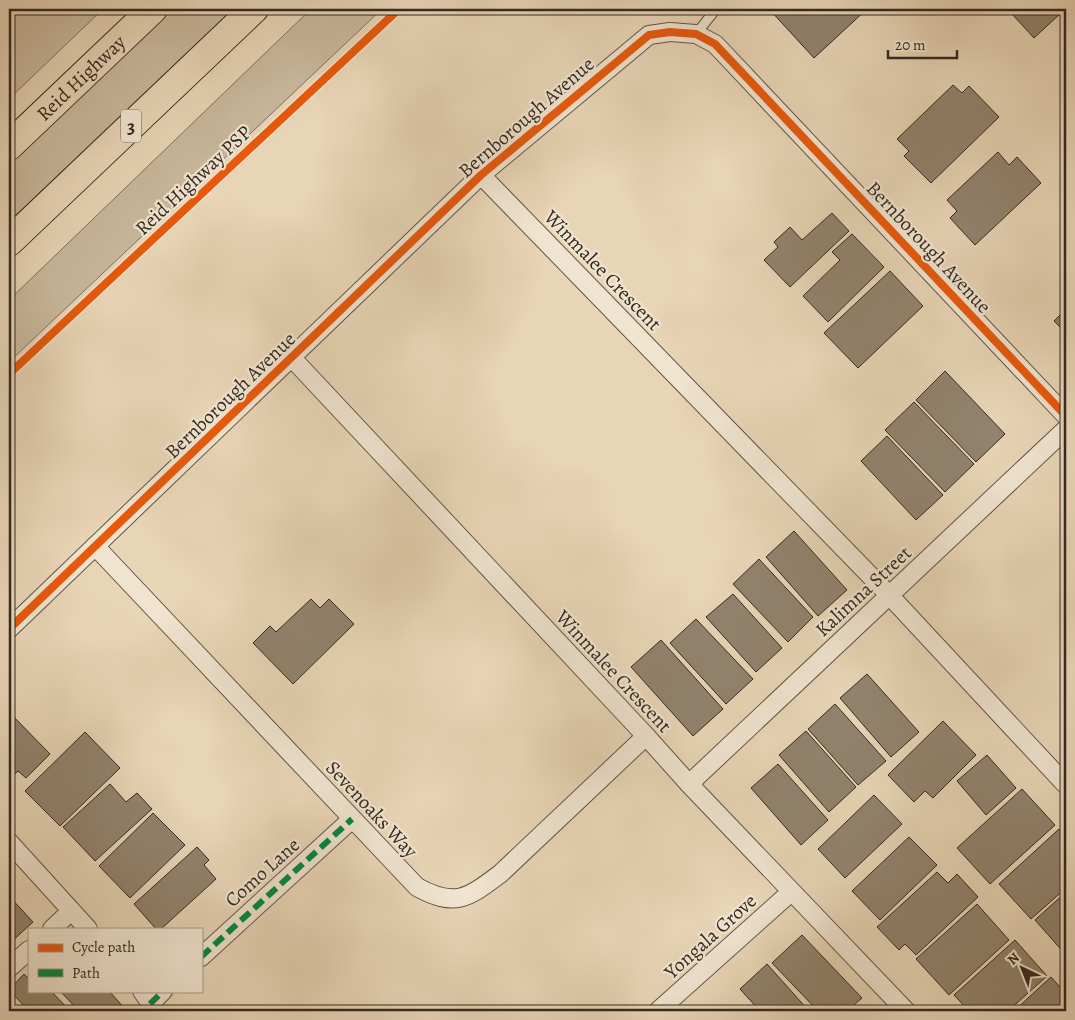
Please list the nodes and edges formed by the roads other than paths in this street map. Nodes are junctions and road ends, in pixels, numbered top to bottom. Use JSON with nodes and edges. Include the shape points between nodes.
{"nodes":[{"id":1,"x":153,"y":9,"type":"edge"},
{"id":2,"x":254,"y":9,"type":"edge"},
{"id":3,"x":716,"y":9,"type":"edge"},
{"id":4,"x":696,"y":34,"type":"junction"},
{"id":5,"x":9,"y":146,"type":"edge"},
{"id":6,"x":481,"y":176,"type":"junction"},
{"id":7,"x":9,"y":242,"type":"edge"},
{"id":8,"x":292,"y":358,"type":"junction"},
{"id":9,"x":1066,"y":416,"type":"edge"},
{"id":10,"x":1066,"y":429,"type":"edge"},
{"id":11,"x":94,"y":546,"type":"junction"},
{"id":12,"x":890,"y":596,"type":"junction"},
{"id":13,"x":9,"y":629,"type":"edge"},
{"id":14,"x":646,"y":736,"type":"junction"},
{"id":15,"x":689,"y":784,"type":"junction"},
{"id":16,"x":1066,"y":785,"type":"edge"},
{"id":17,"x":352,"y":819,"type":"junction"},
{"id":18,"x":9,"y":842,"type":"edge"},
{"id":19,"x":791,"y":892,"type":"junction"},
{"id":20,"x":71,"y":911,"type":"junction"},
{"id":21,"x":53,"y":928,"type":"edge"},
{"id":22,"x":87,"y":928,"type":"edge"},
{"id":23,"x":28,"y":951,"type":"edge"},
{"id":24,"x":202,"y":956,"type":"edge"},
{"id":25,"x":9,"y":968,"type":"edge"},
{"id":26,"x":162,"y":992,"type":"edge"},
{"id":27,"x":149,"y":1002,"type":"edge"},
{"id":28,"x":658,"y":1011,"type":"edge"},
{"id":29,"x":906,"y":1011,"type":"edge"}],
"edges":[{"from":1,"to":5,"type":"highway","name":"Reid Highway"},
{"from":2,"to":7,"type":"highway","number":"3"},
{"from":3,"to":4,"type":"lane"},
{"from":4,"to":6,"type":"street","name":"Bernborough Avenue","via":[[670,32],[649,35]]},
{"from":4,"to":9,"type":"street","name":"Bernborough Avenue","via":[[715,44]]},
{"from":6,"to":8,"type":"street","name":"Bernborough Avenue"},
{"from":6,"to":12,"type":"street","name":"Winmalee Crescent"},
{"from":8,"to":11,"type":"street","name":"Bernborough Avenue"},
{"from":8,"to":14,"type":"street","name":"Winmalee Crescent"},
{"from":10,"to":12,"type":"street","name":"Kalimna Street"},
{"from":11,"to":13,"type":"street","name":"Bernborough Avenue"},
{"from":11,"to":17,"type":"street","name":"Sevenoaks Way"},
{"from":12,"to":15,"type":"street","name":"Kalimna Street"},
{"from":12,"to":16,"type":"street","name":"Winmalee Crescent"},
{"from":14,"to":15,"type":"street","name":"Winmalee Crescent"},
{"from":14,"to":17,"type":"street","name":"Sevenoaks Way","via":[[500,874],[477,891],[451,900],[434,897],[417,888]]},
{"from":15,"to":19,"type":"street","name":"Winmalee Crescent"},
{"from":17,"to":24,"type":"street","name":"Como Lane"},
{"from":18,"to":20,"type":"street"},
{"from":19,"to":28,"type":"street","name":"Yongala Grove"},
{"from":19,"to":29,"type":"street","name":"Winmalee Crescent"},
{"from":20,"to":21,"type":"street"},
{"from":20,"to":22,"type":"street"},
{"from":23,"to":25,"type":"street"},
{"from":26,"to":27,"type":"street"}]}
